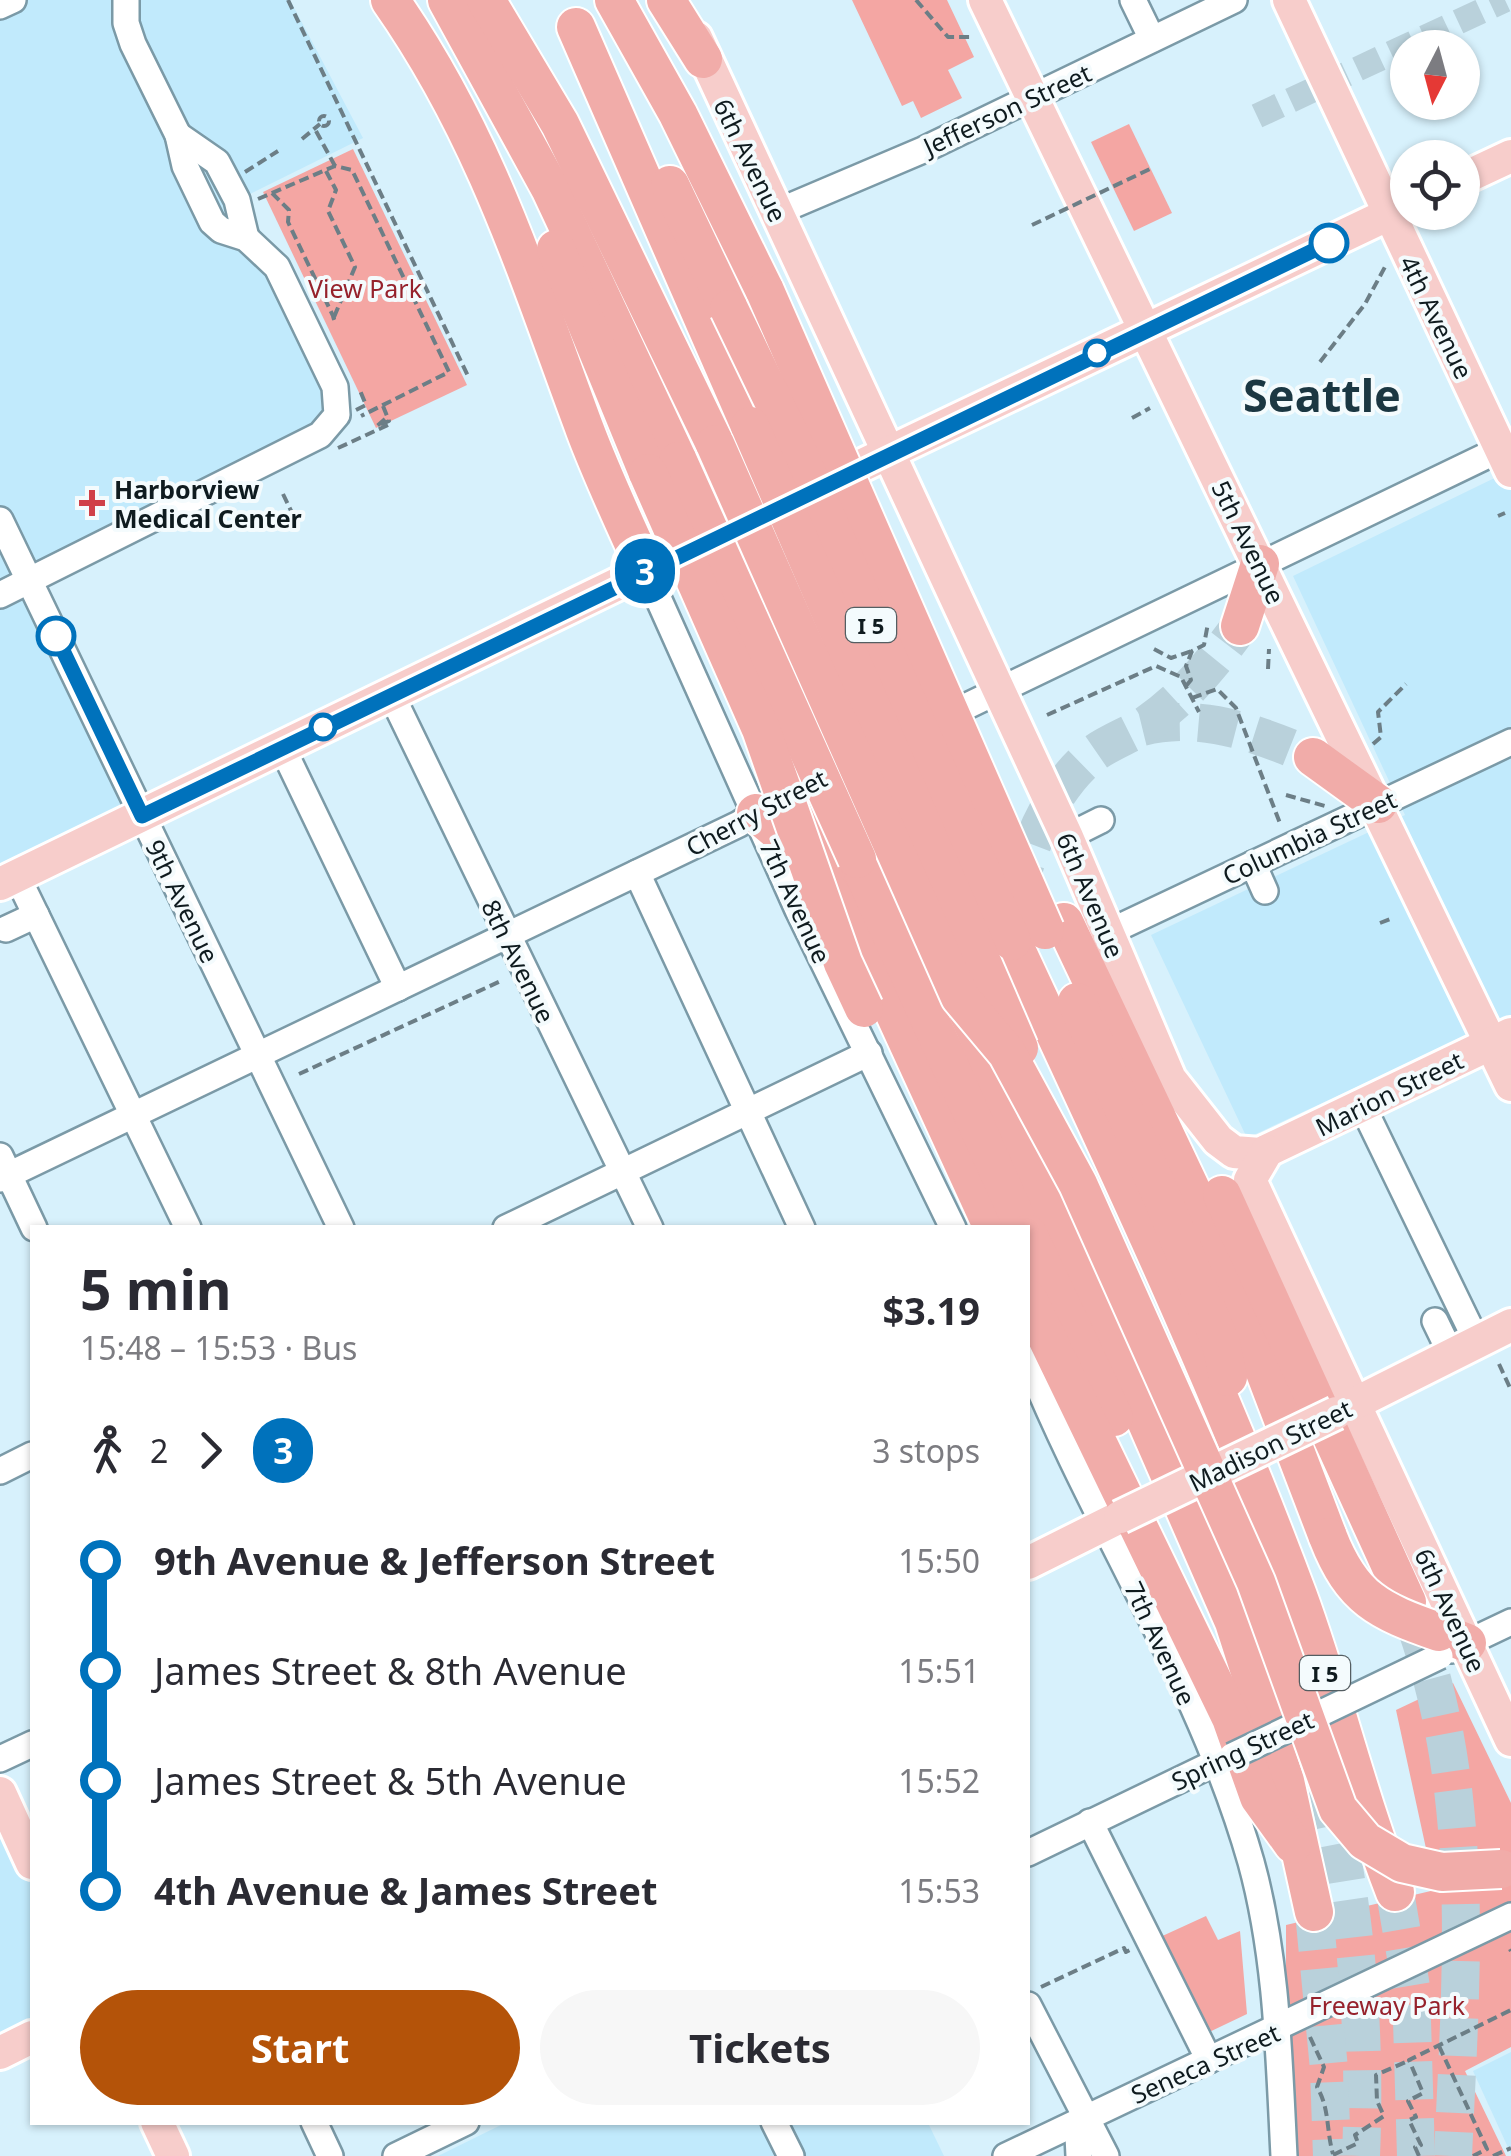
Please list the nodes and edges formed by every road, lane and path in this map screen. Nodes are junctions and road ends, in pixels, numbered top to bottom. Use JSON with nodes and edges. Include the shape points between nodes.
{"nodes":[{"id":1,"x":13,"y":0,"type":"edge"},
{"id":2,"x":126,"y":0,"type":"edge"},
{"id":3,"x":288,"y":0,"type":"edge"},
{"id":4,"x":390,"y":0,"type":"edge"},
{"id":5,"x":447,"y":0,"type":"edge"},
{"id":6,"x":486,"y":0,"type":"edge"},
{"id":7,"x":614,"y":0,"type":"edge"},
{"id":8,"x":666,"y":0,"type":"edge"},
{"id":9,"x":684,"y":0,"type":"edge"},
{"id":10,"x":916,"y":0,"type":"edge"},
{"id":11,"x":986,"y":0,"type":"edge"},
{"id":12,"x":1133,"y":0,"type":"edge"},
{"id":13,"x":1234,"y":0,"type":"edge"},
{"id":14,"x":1288,"y":0,"type":"edge"},
{"id":15,"x":0,"y":6,"type":"edge"},
{"id":16,"x":568,"y":13,"type":"edge"},
{"id":17,"x":971,"y":38,"type":"dead end"},
{"id":18,"x":1152,"y":39,"type":"junction"},
{"id":19,"x":703,"y":59,"type":"junction"},
{"id":20,"x":1033,"y":98,"type":"junction"},
{"id":21,"x":320,"y":124,"type":"dead end"},
{"id":22,"x":560,"y":124,"type":"junction"},
{"id":23,"x":316,"y":131,"type":"junction"},
{"id":24,"x":302,"y":138,"type":"dead end"},
{"id":25,"x":278,"y":151,"type":"dead end"},
{"id":26,"x":1511,"y":156,"type":"edge"},
{"id":27,"x":335,"y":166,"type":"junction"},
{"id":28,"x":1150,"y":169,"type":"dead end"},
{"id":29,"x":326,"y":171,"type":"junction"},
{"id":30,"x":1480,"y":171,"type":"edge"},
{"id":31,"x":236,"y":176,"type":"dead end"},
{"id":32,"x":272,"y":193,"type":"junction"},
{"id":33,"x":1390,"y":195,"type":"edge"},
{"id":34,"x":258,"y":199,"type":"dead end"},
{"id":35,"x":776,"y":212,"type":"junction"},
{"id":36,"x":1390,"y":214,"type":"edge"},
{"id":37,"x":1032,"y":225,"type":"dead end"},
{"id":38,"x":1407,"y":230,"type":"edge"},
{"id":39,"x":1386,"y":266,"type":"dead end"},
{"id":40,"x":334,"y":318,"type":"junction"},
{"id":41,"x":718,"y":320,"type":"junction"},
{"id":42,"x":327,"y":321,"type":"dead end"},
{"id":43,"x":1144,"y":331,"type":"junction"},
{"id":44,"x":1320,"y":362,"type":"dead end"},
{"id":45,"x":469,"y":378,"type":"dead end"},
{"id":46,"x":358,"y":388,"type":"dead end"},
{"id":47,"x":383,"y":406,"type":"junction"},
{"id":48,"x":1150,"y":408,"type":"dead end"},
{"id":49,"x":344,"y":416,"type":"junction"},
{"id":50,"x":362,"y":416,"type":"dead end"},
{"id":51,"x":1132,"y":418,"type":"dead end"},
{"id":52,"x":350,"y":442,"type":"dead end"},
{"id":53,"x":888,"y":453,"type":"junction"},
{"id":54,"x":1507,"y":454,"type":"edge"},
{"id":55,"x":663,"y":467,"type":"junction"},
{"id":56,"x":283,"y":494,"type":"dead end"},
{"id":57,"x":1506,"y":513,"type":"dead end"},
{"id":58,"x":1498,"y":516,"type":"dead end"},
{"id":59,"x":0,"y":520,"type":"edge"},
{"id":60,"x":297,"y":523,"type":"dead end"},
{"id":61,"x":1260,"y":564,"type":"junction"},
{"id":62,"x":646,"y":571,"type":"junction"},
{"id":63,"x":30,"y":580,"type":"junction"},
{"id":64,"x":0,"y":594,"type":"edge"},
{"id":65,"x":1239,"y":632,"type":"junction"},
{"id":66,"x":1154,"y":648,"type":"dead end"},
{"id":67,"x":1192,"y":651,"type":"junction"},
{"id":68,"x":1268,"y":669,"type":"dead end"},
{"id":69,"x":1406,"y":684,"type":"dead end"},
{"id":70,"x":1186,"y":686,"type":"junction"},
{"id":71,"x":998,"y":690,"type":"junction"},
{"id":72,"x":391,"y":694,"type":"junction"},
{"id":73,"x":1192,"y":698,"type":"junction"},
{"id":74,"x":1199,"y":712,"type":"dead end"},
{"id":75,"x":1047,"y":715,"type":"dead end"},
{"id":76,"x":1511,"y":742,"type":"edge"},
{"id":77,"x":1370,"y":746,"type":"dead end"},
{"id":78,"x":282,"y":747,"type":"junction"},
{"id":79,"x":1313,"y":756,"type":"tunnel mouth"},
{"id":80,"x":857,"y":760,"type":"junction"},
{"id":81,"x":1286,"y":795,"type":"dead end"},
{"id":82,"x":1378,"y":804,"type":"junction"},
{"id":83,"x":1327,"y":806,"type":"dead end"},
{"id":84,"x":756,"y":813,"type":"junction"},
{"id":85,"x":142,"y":816,"type":"junction"},
{"id":86,"x":1101,"y":820,"type":"dead end"},
{"id":87,"x":1281,"y":826,"type":"dead end"},
{"id":88,"x":1066,"y":837,"type":"junction"},
{"id":89,"x":1210,"y":854,"type":"dead end"},
{"id":90,"x":1252,"y":864,"type":"junction"},
{"id":91,"x":637,"y":874,"type":"junction"},
{"id":92,"x":1221,"y":878,"type":"junction"},
{"id":93,"x":8,"y":880,"type":"edge"},
{"id":94,"x":1265,"y":891,"type":"dead end"},
{"id":95,"x":36,"y":916,"type":"junction"},
{"id":96,"x":1392,"y":918,"type":"dead end"},
{"id":97,"x":1380,"y":924,"type":"dead end"},
{"id":98,"x":855,"y":927,"type":"junction"},
{"id":99,"x":6,"y":929,"type":"dead end"},
{"id":100,"x":1040,"y":931,"type":"junction"},
{"id":101,"x":1107,"y":933,"type":"junction"},
{"id":102,"x":506,"y":936,"type":"junction"},
{"id":103,"x":504,"y":980,"type":"dead end"},
{"id":104,"x":398,"y":988,"type":"junction"},
{"id":105,"x":960,"y":997,"type":"junction"},
{"id":106,"x":1501,"y":1039,"type":"edge"},
{"id":107,"x":869,"y":1054,"type":"junction"},
{"id":108,"x":258,"y":1055,"type":"junction"},
{"id":109,"x":299,"y":1074,"type":"dead end"},
{"id":110,"x":1170,"y":1079,"type":"junction"},
{"id":111,"x":1511,"y":1084,"type":"edge"},
{"id":112,"x":1043,"y":1103,"type":"dead end"},
{"id":113,"x":1362,"y":1105,"type":"junction"},
{"id":114,"x":747,"y":1112,"type":"junction"},
{"id":115,"x":133,"y":1114,"type":"junction"},
{"id":116,"x":1267,"y":1151,"type":"junction"},
{"id":117,"x":3,"y":1170,"type":"edge"},
{"id":118,"x":623,"y":1172,"type":"junction"},
{"id":119,"x":32,"y":1225,"type":"edge"},
{"id":120,"x":187,"y":1225,"type":"edge"},
{"id":121,"x":340,"y":1225,"type":"edge"},
{"id":122,"x":512,"y":1225,"type":"edge"},
{"id":123,"x":649,"y":1225,"type":"edge"},
{"id":124,"x":801,"y":1225,"type":"edge"},
{"id":125,"x":952,"y":1225,"type":"edge"},
{"id":126,"x":967,"y":1225,"type":"edge"},
{"id":127,"x":991,"y":1225,"type":"edge"},
{"id":128,"x":1023,"y":1225,"type":"edge"},
{"id":129,"x":1030,"y":1239,"type":"edge"},
{"id":130,"x":1030,"y":1304,"type":"edge"},
{"id":131,"x":1436,"y":1320,"type":"dead end"},
{"id":132,"x":1511,"y":1325,"type":"edge"},
{"id":133,"x":1475,"y":1353,"type":"junction"},
{"id":134,"x":1030,"y":1365,"type":"edge"},
{"id":135,"x":1511,"y":1390,"type":"edge"},
{"id":136,"x":1346,"y":1408,"type":"junction"},
{"id":137,"x":30,"y":1456,"type":"edge"},
{"id":138,"x":0,"y":1470,"type":"edge"},
{"id":139,"x":1112,"y":1521,"type":"junction"},
{"id":140,"x":1030,"y":1563,"type":"edge"},
{"id":141,"x":1407,"y":1602,"type":"tunnel mouth"},
{"id":142,"x":1511,"y":1622,"type":"edge"},
{"id":143,"x":1448,"y":1644,"type":"junction"},
{"id":144,"x":1249,"y":1662,"type":"junction"},
{"id":145,"x":1511,"y":1739,"type":"edge"},
{"id":146,"x":30,"y":1745,"type":"edge"},
{"id":147,"x":0,"y":1759,"type":"edge"},
{"id":148,"x":1223,"y":1759,"type":"junction"},
{"id":149,"x":0,"y":1793,"type":"edge"},
{"id":150,"x":1090,"y":1822,"type":"junction"},
{"id":151,"x":1030,"y":1851,"type":"edge"},
{"id":152,"x":30,"y":1859,"type":"edge"},
{"id":153,"x":1305,"y":1860,"type":"junction"},
{"id":154,"x":1506,"y":1869,"type":"edge"},
{"id":155,"x":1395,"y":1892,"type":"tunnel mouth"},
{"id":156,"x":1314,"y":1912,"type":"tunnel mouth"},
{"id":157,"x":1511,"y":1916,"type":"edge"},
{"id":158,"x":1126,"y":1952,"type":"dead end"},
{"id":159,"x":1034,"y":1996,"type":"edge"},
{"id":160,"x":1511,"y":2010,"type":"edge"},
{"id":161,"x":1276,"y":2030,"type":"junction"},
{"id":162,"x":30,"y":2037,"type":"edge"},
{"id":163,"x":1310,"y":2037,"type":"dead end"},
{"id":164,"x":1439,"y":2046,"type":"junction"},
{"id":165,"x":0,"y":2052,"type":"edge"},
{"id":166,"x":1209,"y":2060,"type":"junction"},
{"id":167,"x":1409,"y":2060,"type":"junction"},
{"id":168,"x":1085,"y":2118,"type":"junction"},
{"id":169,"x":158,"y":2125,"type":"edge"},
{"id":170,"x":315,"y":2125,"type":"edge"},
{"id":171,"x":460,"y":2125,"type":"edge"},
{"id":172,"x":776,"y":2125,"type":"edge"},
{"id":173,"x":1511,"y":2148,"type":"edge"},
{"id":174,"x":173,"y":2156,"type":"edge"},
{"id":175,"x":330,"y":2156,"type":"edge"},
{"id":176,"x":396,"y":2156,"type":"edge"},
{"id":177,"x":791,"y":2156,"type":"edge"},
{"id":178,"x":1006,"y":2156,"type":"edge"},
{"id":179,"x":1079,"y":2156,"type":"edge"},
{"id":180,"x":1106,"y":2156,"type":"edge"},
{"id":181,"x":1284,"y":2156,"type":"edge"},
{"id":182,"x":1333,"y":2156,"type":"edge"},
{"id":183,"x":1420,"y":2156,"type":"edge"},
{"id":184,"x":1473,"y":2156,"type":"edge"},
{"id":185,"x":1494,"y":2156,"type":"edge"}],
"edges":[{"from":1,"to":15,"type":"street"},
{"from":2,"to":49,"type":"street","via":[[133,44],[212,222],[246,238],[277,267]]},
{"from":3,"to":45,"type":"path"},
{"from":4,"to":62,"type":"highway","via":[[491,176],[586,432]]},
{"from":5,"to":55,"type":"highway","via":[[484,65]]},
{"from":6,"to":22,"type":"highway"},
{"from":7,"to":100,"type":"highway","number":"I 5","bridge":true,"via":[[764,291]]},
{"from":8,"to":19,"type":"highway"},
{"from":9,"to":19,"type":"main road","name":"6th Avenue"},
{"from":10,"to":17,"type":"path","via":[[948,37]]},
{"from":11,"to":20,"type":"main road","name":"5th Avenue"},
{"from":12,"to":18,"type":"street"},
{"from":13,"to":18,"type":"street","name":"Jefferson Street"},
{"from":14,"to":33,"type":"main road","name":"4th Avenue"},
{"from":16,"to":41,"type":"highway","number":"I 5","via":[[668,182]]},
{"from":18,"to":20,"type":"street","name":"Jefferson Street"},
{"from":19,"to":35,"type":"main road","name":"6th Avenue"},
{"from":20,"to":35,"type":"street","name":"Jefferson Street"},
{"from":20,"to":43,"type":"main road","name":"5th Avenue"},
{"from":21,"to":23,"type":"path"},
{"from":22,"to":41,"type":"highway","via":[[671,272]]},
{"from":22,"to":105,"type":"highway","bridge":true,"via":[[716,444]]},
{"from":23,"to":24,"type":"path"},
{"from":23,"to":27,"type":"path"},
{"from":25,"to":31,"type":"path"},
{"from":26,"to":30,"type":"main road"},
{"from":27,"to":29,"type":"path"},
{"from":27,"to":47,"type":"path","via":[[352,170],[449,372]]},
{"from":28,"to":37,"type":"path","bridge":true},
{"from":29,"to":32,"type":"path"},
{"from":29,"to":40,"type":"path","via":[[336,190],[328,210],[355,267]]},
{"from":32,"to":34,"type":"path"},
{"from":32,"to":40,"type":"path","via":[[289,210],[288,222]]},
{"from":35,"to":53,"type":"main road","name":"6th Avenue"},
{"from":36,"to":43,"type":"main road"},
{"from":38,"to":54,"type":"main road","name":"4th Avenue"},
{"from":39,"to":44,"type":"path"},
{"from":40,"to":42,"type":"path"},
{"from":41,"to":100,"type":"highway","number":"I 5","bridge":true,"via":[[796,448]]},
{"from":41,"to":112,"type":"highway","bridge":true,"via":[[750,426]]},
{"from":43,"to":53,"type":"main road"},
{"from":43,"to":61,"type":"main road","name":"5th Avenue"},
{"from":46,"to":49,"type":"path","via":[[366,405]]},
{"from":47,"to":50,"type":"path"},
{"from":47,"to":52,"type":"path","via":[[389,421]]},
{"from":48,"to":51,"type":"path"},
{"from":49,"to":63,"type":"street","via":[[313,439]]},
{"from":53,"to":62,"type":"main road"},
{"from":53,"to":71,"type":"main road","name":"6th Avenue"},
{"from":54,"to":61,"type":"street","name":"Cherry Street"},
{"from":55,"to":126,"type":"highway","bridge":true,"via":[[844,963]]},
{"from":55,"to":128,"type":"highway","bridge":true},
{"from":56,"to":60,"type":"path"},
{"from":57,"to":58,"type":"path"},
{"from":59,"to":63,"type":"street","name":"9th Avenue"},
{"from":61,"to":65,"type":"highway"},
{"from":61,"to":71,"type":"street","name":"Cherry Street"},
{"from":61,"to":82,"type":"main road","name":"5th Avenue"},
{"from":62,"to":72,"type":"main road"},
{"from":62,"to":84,"type":"street","name":"7th Avenue"},
{"from":63,"to":64,"type":"street"},
{"from":63,"to":85,"type":"street","name":"9th Avenue"},
{"from":65,"to":67,"type":"path"},
{"from":65,"to":68,"type":"path"},
{"from":66,"to":67,"type":"path","via":[[1171,658]]},
{"from":67,"to":70,"type":"path"},
{"from":69,"to":77,"type":"path","via":[[1378,712],[1381,738]]},
{"from":70,"to":73,"type":"path"},
{"from":70,"to":75,"type":"path","via":[[1156,666]]},
{"from":71,"to":80,"type":"street","name":"Cherry Street"},
{"from":71,"to":88,"type":"main road","name":"6th Avenue"},
{"from":72,"to":78,"type":"main road"},
{"from":72,"to":102,"type":"street","name":"8th Avenue"},
{"from":73,"to":74,"type":"path"},
{"from":73,"to":87,"type":"path","via":[[1217,689],[1236,708]]},
{"from":76,"to":82,"type":"street","name":"Columbia Street"},
{"from":78,"to":85,"type":"main road"},
{"from":78,"to":104,"type":"street"},
{"from":79,"to":82,"type":"highway"},
{"from":80,"to":84,"type":"street","name":"Cherry Street"},
{"from":80,"to":98,"type":"highway","via":[[834,781],[819,818]]},
{"from":81,"to":83,"type":"path"},
{"from":82,"to":90,"type":"street","name":"Columbia Street"},
{"from":82,"to":106,"type":"main road","name":"5th Avenue"},
{"from":84,"to":91,"type":"street","name":"Cherry Street"},
{"from":84,"to":98,"type":"highway","via":[[794,846]]},
{"from":84,"to":107,"type":"street","name":"7th Avenue"},
{"from":85,"to":93,"type":"main road"},
{"from":85,"to":108,"type":"street","name":"9th Avenue"},
{"from":86,"to":88,"type":"street"},
{"from":88,"to":101,"type":"main road","name":"6th Avenue"},
{"from":89,"to":92,"type":"street"},
{"from":90,"to":92,"type":"street","name":"Columbia Street"},
{"from":90,"to":94,"type":"street"},
{"from":91,"to":102,"type":"street","name":"Cherry Street"},
{"from":91,"to":114,"type":"street"},
{"from":92,"to":101,"type":"street","name":"Columbia Street"},
{"from":93,"to":95,"type":"street"},
{"from":95,"to":99,"type":"street"},
{"from":95,"to":115,"type":"street"},
{"from":96,"to":97,"type":"path"},
{"from":98,"to":127,"type":"highway"},
{"from":100,"to":143,"type":"highway","bridge":true,"via":[[1199,1204],[1340,1567],[1363,1596]]},
{"from":100,"to":155,"type":"highway","number":"I 5","via":[[1298,1596]]},
{"from":101,"to":110,"type":"main road","name":"6th Avenue"},
{"from":102,"to":104,"type":"street","name":"Cherry Street"},
{"from":102,"to":118,"type":"street","name":"8th Avenue"},
{"from":103,"to":109,"type":"path"},
{"from":104,"to":108,"type":"street","name":"Cherry Street"},
{"from":105,"to":144,"type":"highway","bridge":true},
{"from":105,"to":154,"type":"highway","bridge":true,"via":[[1007,1052],[1078,1184],[1256,1582],[1338,1809],[1365,1841],[1402,1863],[1442,1872]]},
{"from":106,"to":111,"type":"main road","name":"5th Avenue"},
{"from":106,"to":113,"type":"main road","name":"Marion Street"},
{"from":107,"to":114,"type":"street"},
{"from":107,"to":125,"type":"street","name":"7th Avenue"},
{"from":108,"to":115,"type":"street","name":"Cherry Street"},
{"from":108,"to":121,"type":"street","name":"9th Avenue"},
{"from":110,"to":116,"type":"main road","name":"6th Avenue","via":[[1228,1149]]},
{"from":110,"to":141,"type":"highway"},
{"from":113,"to":116,"type":"main road","name":"Marion Street"},
{"from":113,"to":133,"type":"street"},
{"from":114,"to":118,"type":"street"},
{"from":114,"to":124,"type":"street"},
{"from":115,"to":117,"type":"street","name":"Cherry Street"},
{"from":115,"to":120,"type":"street"},
{"from":116,"to":136,"type":"main road","name":"6th Avenue","via":[[1250,1180]]},
{"from":117,"to":119,"type":"street"},
{"from":118,"to":122,"type":"street"},
{"from":118,"to":123,"type":"street","name":"8th Avenue"},
{"from":129,"to":144,"type":"highway","via":[[1203,1603]]},
{"from":130,"to":153,"type":"highway","via":[[1222,1700],[1259,1797]]},
{"from":131,"to":133,"type":"street"},
{"from":132,"to":133,"type":"main road","name":"Madison Street"},
{"from":133,"to":135,"type":"path"},
{"from":133,"to":136,"type":"main road","name":"Madison Street"},
{"from":134,"to":139,"type":"street","name":"7th Avenue"},
{"from":136,"to":139,"type":"main road","name":"Madison Street","bridge":true},
{"from":136,"to":143,"type":"main road","name":"6th Avenue"},
{"from":137,"to":138,"type":"street"},
{"from":139,"to":140,"type":"main road","name":"Madison Street"},
{"from":139,"to":148,"type":"street","name":"7th Avenue"},
{"from":142,"to":143,"type":"street","name":"Spring Street"},
{"from":143,"to":145,"type":"main road","name":"6th Avenue"},
{"from":143,"to":148,"type":"street","name":"Spring Street","bridge":true},
{"from":144,"to":153,"type":"highway"},
{"from":146,"to":147,"type":"street"},
{"from":148,"to":150,"type":"street","name":"Spring Street"},
{"from":148,"to":161,"type":"street","name":"7th Avenue","via":[[1254,1872]]},
{"from":149,"to":152,"type":"main road"},
{"from":150,"to":151,"type":"street","name":"Spring Street"},
{"from":150,"to":166,"type":"street"},
{"from":153,"to":156,"type":"highway"},
{"from":157,"to":161,"type":"street","name":"Seneca Street"},
{"from":158,"to":159,"type":"path"},
{"from":159,"to":168,"type":"street"},
{"from":160,"to":164,"type":"path"},
{"from":161,"to":166,"type":"street","name":"Seneca Street"},
{"from":161,"to":181,"type":"street","name":"7th Avenue"},
{"from":162,"to":165,"type":"main road"},
{"from":163,"to":182,"type":"path","via":[[1324,2067],[1318,2087],[1328,2107]]},
{"from":164,"to":167,"type":"path"},
{"from":164,"to":184,"type":"path","via":[[1487,2149]]},
{"from":166,"to":168,"type":"street","name":"Seneca Street"},
{"from":167,"to":182,"type":"path","via":[[1376,2075],[1384,2116],[1355,2136],[1358,2144]]},
{"from":167,"to":183,"type":"path","via":[[1424,2094],[1408,2101]]},
{"from":168,"to":178,"type":"street","name":"Seneca Street"},
{"from":168,"to":179,"type":"street"},
{"from":168,"to":180,"type":"street"},
{"from":169,"to":174,"type":"main road"},
{"from":170,"to":175,"type":"street"},
{"from":171,"to":176,"type":"street"},
{"from":172,"to":177,"type":"street"},
{"from":173,"to":185,"type":"path"}]}
